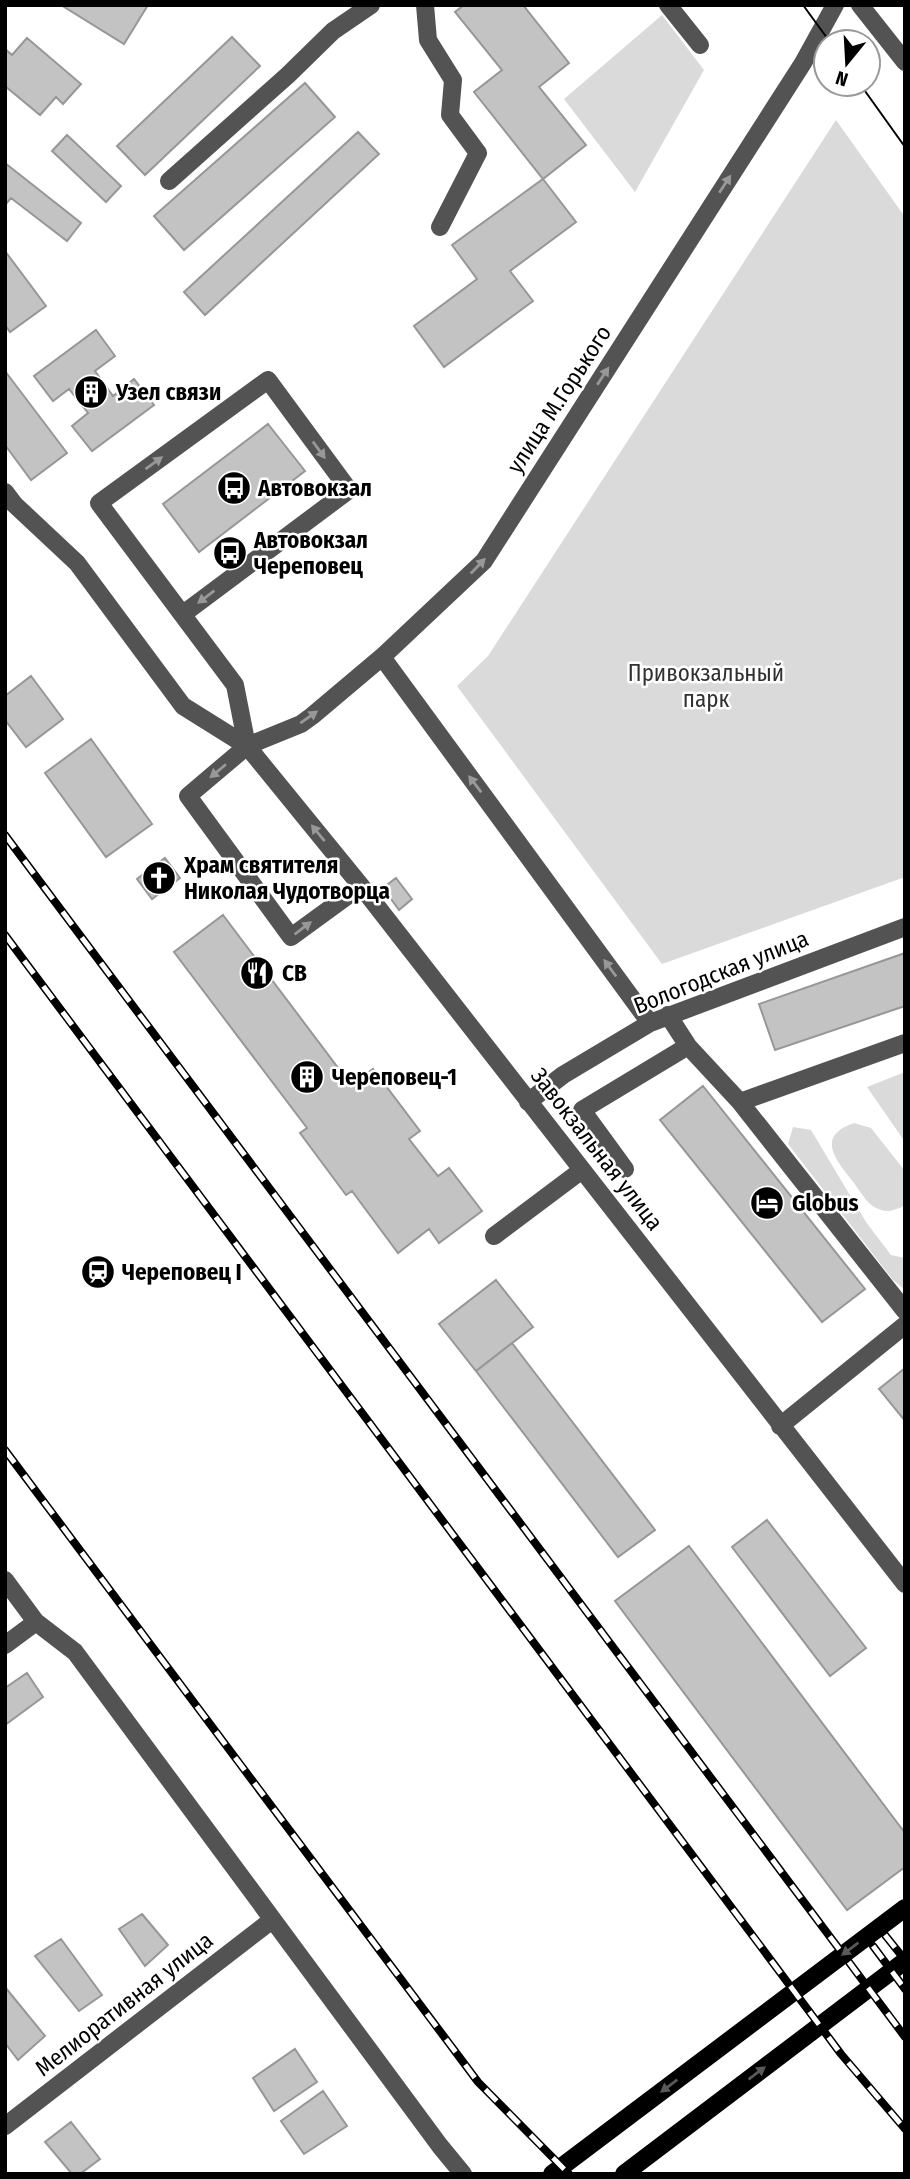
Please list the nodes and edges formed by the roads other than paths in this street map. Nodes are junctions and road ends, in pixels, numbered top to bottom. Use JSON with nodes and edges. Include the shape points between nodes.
{"nodes":[{"id":1,"x":371,"y":5,"type":"edge"},
{"id":2,"x":425,"y":5,"type":"edge"},
{"id":3,"x":668,"y":5,"type":"edge"},
{"id":4,"x":835,"y":5,"type":"edge"},
{"id":5,"x":860,"y":5,"type":"edge"},
{"id":6,"x":700,"y":45,"type":"dead end"},
{"id":7,"x":905,"y":62,"type":"edge"},
{"id":8,"x":169,"y":181,"type":"dead end"},
{"id":9,"x":440,"y":227,"type":"dead end"},
{"id":10,"x":5,"y":492,"type":"edge"},
{"id":11,"x":183,"y":614,"type":"junction"},
{"id":12,"x":382,"y":657,"type":"junction"},
{"id":13,"x":247,"y":746,"type":"junction"},
{"id":14,"x":361,"y":886,"type":"junction"},
{"id":15,"x":905,"y":927,"type":"edge"},
{"id":16,"x":668,"y":1016,"type":"junction"},
{"id":17,"x":650,"y":1023,"type":"junction"},
{"id":18,"x":905,"y":1043,"type":"edge"},
{"id":19,"x":688,"y":1046,"type":"junction"},
{"id":20,"x":528,"y":1102,"type":"junction"},
{"id":21,"x":740,"y":1102,"type":"junction"},
{"id":22,"x":625,"y":1169,"type":"dead end"},
{"id":23,"x":582,"y":1170,"type":"junction"},
{"id":24,"x":494,"y":1236,"type":"dead end"},
{"id":25,"x":905,"y":1311,"type":"edge"},
{"id":26,"x":905,"y":1325,"type":"edge"},
{"id":27,"x":780,"y":1426,"type":"junction"},
{"id":28,"x":5,"y":1580,"type":"edge"},
{"id":29,"x":905,"y":1584,"type":"edge"},
{"id":30,"x":36,"y":1622,"type":"junction"},
{"id":31,"x":5,"y":1645,"type":"edge"},
{"id":32,"x":905,"y":1908,"type":"edge"},
{"id":33,"x":272,"y":1920,"type":"junction"},
{"id":34,"x":905,"y":1961,"type":"edge"},
{"id":35,"x":5,"y":2126,"type":"edge"},
{"id":36,"x":463,"y":2174,"type":"edge"},
{"id":37,"x":552,"y":2174,"type":"edge"},
{"id":38,"x":624,"y":2174,"type":"edge"}],
"edges":[{"from":1,"to":8,"type":"street","via":[[333,31]]},
{"from":2,"to":9,"type":"street","via":[[428,40],[453,80],[450,114],[478,153]]},
{"from":3,"to":6,"type":"street"},
{"from":12,"to":4,"type":"street","name":"улица М.Горького","one_way":true,"via":[[484,561],[803,63]]},
{"from":5,"to":7,"type":"street"},
{"from":10,"to":13,"type":"street","via":[[77,563],[183,706]]},
{"from":11,"to":11,"type":"street","one_way":true,"via":[[99,503],[268,380],[349,490]]},
{"from":11,"to":13,"type":"street","via":[[235,685]]},
{"from":13,"to":12,"type":"street","name":"улица М.Горького","one_way":true,"via":[[301,724]]},
{"from":17,"to":12,"type":"street","one_way":true},
{"from":14,"to":13,"type":"street","name":"Завокзальная улица","one_way":true},
{"from":13,"to":14,"type":"street","name":"улица М.Горького","one_way":true,"via":[[188,796],[291,937]]},
{"from":14,"to":20,"type":"street","name":"Завокзальная улица"},
{"from":15,"to":16,"type":"street","name":"Вологодская улица"},
{"from":16,"to":17,"type":"street","name":"Вологодская улица"},
{"from":16,"to":19,"type":"street"},
{"from":17,"to":20,"type":"street","name":"Вологодская улица","via":[[563,1075]]},
{"from":18,"to":21,"type":"street"},
{"from":19,"to":21,"type":"street"},
{"from":19,"to":22,"type":"street","via":[[582,1110]]},
{"from":20,"to":23,"type":"street","name":"Завокзальная улица"},
{"from":21,"to":25,"type":"street"},
{"from":23,"to":24,"type":"street"},
{"from":23,"to":27,"type":"street","name":"Завокзальная улица"},
{"from":26,"to":27,"type":"street"},
{"from":27,"to":29,"type":"street","name":"Завокзальная улица"},
{"from":28,"to":30,"type":"street"},
{"from":30,"to":31,"type":"street"},
{"from":30,"to":33,"type":"street","via":[[75,1652]]},
{"from":32,"to":37,"type":"main road","one_way":true},
{"from":33,"to":35,"type":"street","name":"Мелиоративная улица"},
{"from":33,"to":36,"type":"street"},
{"from":38,"to":34,"type":"main road","one_way":true}]}
